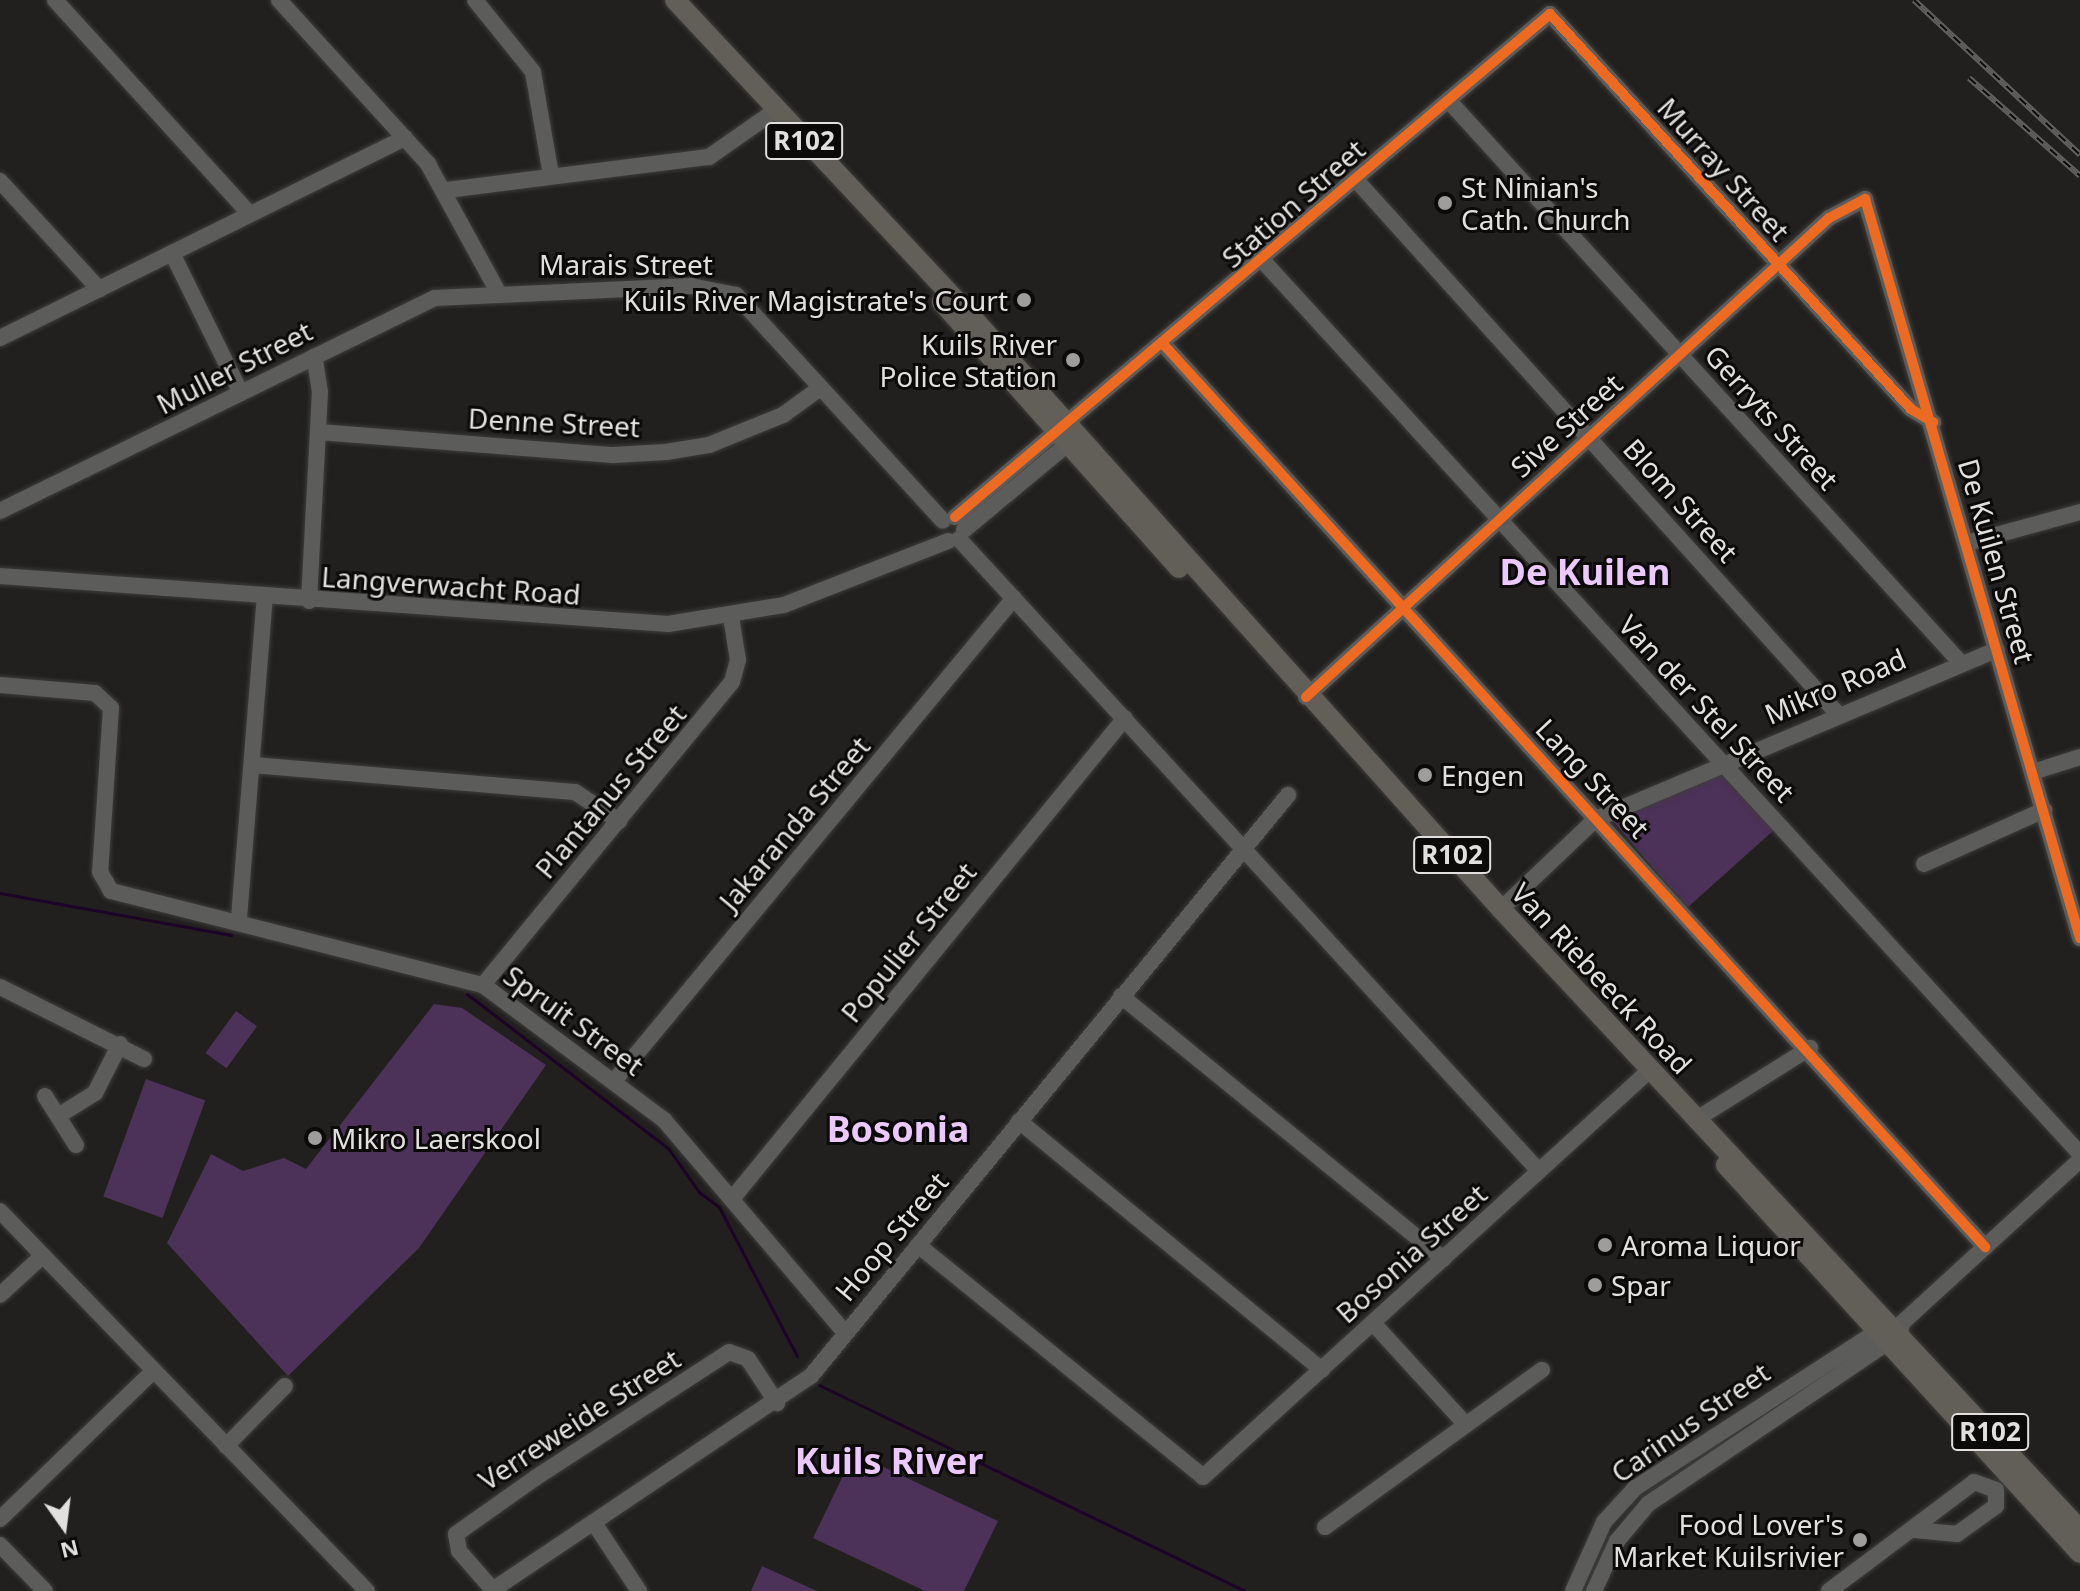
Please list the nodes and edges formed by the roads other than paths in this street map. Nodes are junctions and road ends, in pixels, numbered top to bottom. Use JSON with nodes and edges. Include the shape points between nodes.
{"nodes":[{"id":1,"x":55,"y":0,"type":"edge"},
{"id":2,"x":279,"y":0,"type":"edge"},
{"id":3,"x":475,"y":0,"type":"edge"},
{"id":4,"x":675,"y":0,"type":"edge"},
{"id":5,"x":1550,"y":14,"type":"joint"},
{"id":6,"x":1449,"y":101,"type":"junction"},
{"id":7,"x":776,"y":110,"type":"junction"},
{"id":8,"x":405,"y":138,"type":"junction"},
{"id":9,"x":551,"y":175,"type":"junction"},
{"id":10,"x":0,"y":181,"type":"edge"},
{"id":11,"x":1357,"y":181,"type":"junction"},
{"id":12,"x":447,"y":190,"type":"junction"},
{"id":13,"x":1865,"y":199,"type":"joint"},
{"id":14,"x":249,"y":213,"type":"junction"},
{"id":15,"x":172,"y":253,"type":"junction"},
{"id":16,"x":1263,"y":261,"type":"junction"},
{"id":17,"x":1778,"y":264,"type":"junction"},
{"id":18,"x":99,"y":289,"type":"junction"},
{"id":19,"x":497,"y":290,"type":"junction"},
{"id":20,"x":0,"y":338,"type":"edge"},
{"id":21,"x":1164,"y":345,"type":"junction"},
{"id":22,"x":1680,"y":354,"type":"junction"},
{"id":23,"x":314,"y":356,"type":"junction"},
{"id":24,"x":820,"y":388,"type":"junction"},
{"id":25,"x":241,"y":393,"type":"junction"},
{"id":26,"x":1933,"y":422,"type":"junction"},
{"id":27,"x":319,"y":432,"type":"junction"},
{"id":28,"x":1068,"y":434,"type":"junction"},
{"id":29,"x":1589,"y":436,"type":"junction"},
{"id":30,"x":0,"y":511,"type":"edge"},
{"id":31,"x":2080,"y":512,"type":"edge"},
{"id":32,"x":1499,"y":519,"type":"junction"},
{"id":33,"x":951,"y":530,"type":"junction"},
{"id":34,"x":1967,"y":543,"type":"junction"},
{"id":35,"x":0,"y":576,"type":"edge"},
{"id":36,"x":265,"y":597,"type":"junction"},
{"id":37,"x":1014,"y":598,"type":"junction"},
{"id":38,"x":309,"y":601,"type":"junction"},
{"id":39,"x":1404,"y":606,"type":"junction"},
{"id":40,"x":731,"y":617,"type":"junction"},
{"id":41,"x":1997,"y":650,"type":"junction"},
{"id":42,"x":1960,"y":662,"type":"junction"},
{"id":43,"x":0,"y":685,"type":"edge"},
{"id":44,"x":1306,"y":697,"type":"junction"},
{"id":45,"x":1836,"y":712,"type":"junction"},
{"id":46,"x":1125,"y":718,"type":"junction"},
{"id":47,"x":2080,"y":757,"type":"edge"},
{"id":48,"x":1720,"y":763,"type":"junction"},
{"id":49,"x":252,"y":765,"type":"junction"},
{"id":50,"x":2033,"y":772,"type":"junction"},
{"id":51,"x":1288,"y":795,"type":"dead end"},
{"id":52,"x":2044,"y":810,"type":"junction"},
{"id":53,"x":1596,"y":819,"type":"junction"},
{"id":54,"x":619,"y":821,"type":"junction"},
{"id":55,"x":1243,"y":847,"type":"junction"},
{"id":56,"x":1924,"y":864,"type":"dead end"},
{"id":57,"x":1501,"y":909,"type":"junction"},
{"id":58,"x":239,"y":918,"type":"junction"},
{"id":59,"x":2080,"y":938,"type":"edge"},
{"id":60,"x":483,"y":985,"type":"junction"},
{"id":61,"x":0,"y":987,"type":"edge"},
{"id":62,"x":1121,"y":996,"type":"junction"},
{"id":63,"x":120,"y":1044,"type":"junction"},
{"id":64,"x":1810,"y":1048,"type":"junction"},
{"id":65,"x":144,"y":1059,"type":"dead end"},
{"id":66,"x":1650,"y":1070,"type":"junction"},
{"id":67,"x":614,"y":1081,"type":"junction"},
{"id":68,"x":45,"y":1096,"type":"dead end"},
{"id":69,"x":58,"y":1116,"type":"junction"},
{"id":70,"x":1019,"y":1121,"type":"junction"},
{"id":71,"x":1698,"y":1122,"type":"junction"},
{"id":72,"x":76,"y":1145,"type":"dead end"},
{"id":73,"x":2080,"y":1157,"type":"edge"},
{"id":74,"x":1539,"y":1171,"type":"junction"},
{"id":75,"x":732,"y":1199,"type":"junction"},
{"id":76,"x":0,"y":1211,"type":"edge"},
{"id":77,"x":918,"y":1245,"type":"junction"},
{"id":78,"x":1985,"y":1247,"type":"junction"},
{"id":79,"x":40,"y":1258,"type":"junction"},
{"id":80,"x":1443,"y":1259,"type":"junction"},
{"id":81,"x":0,"y":1295,"type":"edge"},
{"id":82,"x":1373,"y":1323,"type":"junction"},
{"id":83,"x":1891,"y":1331,"type":"junction"},
{"id":84,"x":845,"y":1333,"type":"junction"},
{"id":85,"x":1322,"y":1370,"type":"junction"},
{"id":86,"x":1542,"y":1370,"type":"dead end"},
{"id":87,"x":152,"y":1372,"type":"junction"},
{"id":88,"x":285,"y":1386,"type":"dead end"},
{"id":89,"x":777,"y":1403,"type":"junction"},
{"id":90,"x":1466,"y":1425,"type":"junction"},
{"id":91,"x":226,"y":1446,"type":"junction"},
{"id":92,"x":2032,"y":1500,"type":"junction"},
{"id":93,"x":1996,"y":1506,"type":"junction"},
{"id":94,"x":0,"y":1519,"type":"edge"},
{"id":95,"x":594,"y":1523,"type":"junction"},
{"id":96,"x":1325,"y":1527,"type":"dead end"},
{"id":97,"x":1915,"y":1530,"type":"junction"},
{"id":98,"x":2080,"y":1530,"type":"edge"},
{"id":99,"x":0,"y":1545,"type":"edge"},
{"id":100,"x":2080,"y":1553,"type":"edge"},
{"id":101,"x":492,"y":1590,"type":"edge"},
{"id":102,"x":45,"y":1591,"type":"edge"},
{"id":103,"x":367,"y":1591,"type":"edge"},
{"id":104,"x":639,"y":1591,"type":"edge"},
{"id":105,"x":1573,"y":1591,"type":"edge"},
{"id":106,"x":1594,"y":1591,"type":"edge"},
{"id":107,"x":1829,"y":1591,"type":"edge"}],
"edges":[{"from":1,"to":14,"type":"street"},
{"from":2,"to":8,"type":"street"},
{"from":3,"to":9,"type":"street","via":[[533,72]]},
{"from":4,"to":7,"type":"main road","name":"Van Riebeeck Road","number":"R102"},
{"from":5,"to":6,"type":"street","name":"Station Street"},
{"from":5,"to":17,"type":"street","name":"Murray Street"},
{"from":6,"to":11,"type":"street","name":"Station Street"},
{"from":6,"to":22,"type":"street","name":"Gerryts Street"},
{"from":7,"to":9,"type":"street","via":[[709,157]]},
{"from":7,"to":28,"type":"main road","name":"Van Riebeeck Road","number":"R102"},
{"from":8,"to":12,"type":"street"},
{"from":8,"to":14,"type":"street"},
{"from":9,"to":12,"type":"street"},
{"from":10,"to":18,"type":"street"},
{"from":11,"to":16,"type":"street","name":"Station Street"},
{"from":11,"to":29,"type":"street","name":"Blom Street"},
{"from":12,"to":19,"type":"street"},
{"from":13,"to":17,"type":"street","name":"Sive Street","via":[[1845,206]]},
{"from":13,"to":26,"type":"street","name":"De Kuilen Street"},
{"from":14,"to":15,"type":"street"},
{"from":15,"to":18,"type":"street"},
{"from":15,"to":25,"type":"street"},
{"from":16,"to":21,"type":"street","name":"Station Street"},
{"from":16,"to":32,"type":"street","name":"Van der Stel Street"},
{"from":17,"to":22,"type":"street","name":"Sive Street"},
{"from":17,"to":26,"type":"street","name":"Murray Street","via":[[1911,409]]},
{"from":18,"to":20,"type":"street"},
{"from":19,"to":23,"type":"street","name":"Muller Street","via":[[435,298]]},
{"from":19,"to":24,"type":"street","name":"Marais Street","via":[[727,289]]},
{"from":21,"to":28,"type":"street","name":"Station Street"},
{"from":21,"to":39,"type":"street","name":"Lang Street"},
{"from":22,"to":29,"type":"street","name":"Sive Street"},
{"from":22,"to":42,"type":"street","name":"Gerryts Street"},
{"from":23,"to":25,"type":"street","name":"Muller Street"},
{"from":23,"to":27,"type":"street"},
{"from":24,"to":27,"type":"street","name":"Denne Street","via":[[783,415],[709,445],[666,452],[613,455]]},
{"from":24,"to":33,"type":"street","name":"Marais Street"},
{"from":25,"to":30,"type":"street","name":"Muller Street"},
{"from":26,"to":34,"type":"street","name":"De Kuilen Street"},
{"from":27,"to":38,"type":"street"},
{"from":28,"to":33,"type":"street","name":"Langverwacht Road"},
{"from":28,"to":44,"type":"main road","name":"Van Riebeeck Road","number":"R102","via":[[1160,550],[1205,585]]},
{"from":29,"to":32,"type":"street","name":"Sive Street"},
{"from":29,"to":45,"type":"street","name":"Blom Street"},
{"from":31,"to":34,"type":"street"},
{"from":32,"to":39,"type":"street","name":"Sive Street"},
{"from":32,"to":48,"type":"street","name":"Van der Stel Street"},
{"from":33,"to":37,"type":"street","name":"Marais Street"},
{"from":33,"to":40,"type":"street","name":"Langverwacht Road","via":[[890,566]]},
{"from":34,"to":41,"type":"street","name":"De Kuilen Street"},
{"from":35,"to":36,"type":"street","name":"Langverwacht Road"},
{"from":36,"to":38,"type":"street","name":"Langverwacht Road"},
{"from":36,"to":49,"type":"street"},
{"from":37,"to":46,"type":"street","name":"Marais Street"},
{"from":37,"to":67,"type":"street","name":"Jakaranda Street"},
{"from":38,"to":40,"type":"street","name":"Langverwacht Road","via":[[586,622]]},
{"from":39,"to":44,"type":"street","name":"Sive Street"},
{"from":39,"to":53,"type":"street","name":"Lang Street"},
{"from":40,"to":54,"type":"street","name":"Plantanus Street","via":[[738,660],[732,682]]},
{"from":41,"to":42,"type":"street","name":"Mikro Road"},
{"from":41,"to":50,"type":"street","name":"De Kuilen Street"},
{"from":42,"to":45,"type":"street","name":"Mikro Road"},
{"from":43,"to":58,"type":"street","name":"Spruit Street","via":[[85,691],[106,701],[113,716],[100,872],[111,891]]},
{"from":44,"to":57,"type":"main road","name":"Van Riebeeck Road","number":"R102"},
{"from":45,"to":48,"type":"street","name":"Mikro Road"},
{"from":46,"to":55,"type":"street","name":"Marais Street"},
{"from":46,"to":75,"type":"street","name":"Populier Street"},
{"from":47,"to":50,"type":"street"},
{"from":48,"to":53,"type":"street","name":"Mikro Road"},
{"from":48,"to":73,"type":"street","name":"Van der Stel Street"},
{"from":49,"to":54,"type":"street","via":[[575,792]]},
{"from":49,"to":58,"type":"street"},
{"from":50,"to":52,"type":"street","name":"De Kuilen Street"},
{"from":51,"to":55,"type":"street","name":"Hoop Street"},
{"from":52,"to":56,"type":"street"},
{"from":52,"to":59,"type":"street","name":"De Kuilen Street"},
{"from":53,"to":57,"type":"street","name":"Mikro Road"},
{"from":53,"to":64,"type":"street","name":"Lang Street"},
{"from":54,"to":60,"type":"street","name":"Plantanus Street"},
{"from":55,"to":62,"type":"street","name":"Hoop Street"},
{"from":55,"to":74,"type":"street","name":"Marais Street"},
{"from":57,"to":66,"type":"main road","name":"Van Riebeeck Road","number":"R102"},
{"from":58,"to":60,"type":"street","name":"Spruit Street"},
{"from":60,"to":67,"type":"street","name":"Spruit Street"},
{"from":61,"to":63,"type":"street"},
{"from":62,"to":70,"type":"street","name":"Hoop Street"},
{"from":62,"to":80,"type":"street"},
{"from":63,"to":65,"type":"street"},
{"from":63,"to":69,"type":"street","via":[[95,1093]]},
{"from":64,"to":71,"type":"street"},
{"from":64,"to":78,"type":"street","name":"Lang Street"},
{"from":66,"to":71,"type":"main road","name":"Van Riebeeck Road","number":"R102"},
{"from":66,"to":74,"type":"street","name":"Bosonia Street"},
{"from":67,"to":75,"type":"street","name":"Spruit Street","via":[[664,1120]]},
{"from":68,"to":69,"type":"street"},
{"from":69,"to":72,"type":"street"},
{"from":70,"to":77,"type":"street","name":"Hoop Street"},
{"from":70,"to":85,"type":"street"},
{"from":71,"to":83,"type":"main road","name":"Van Riebeeck Road","number":"R102","via":[[1755,1199]]},
{"from":73,"to":78,"type":"street","name":"Carinus Street"},
{"from":74,"to":80,"type":"street","name":"Bosonia Street"},
{"from":75,"to":84,"type":"street","name":"Spruit Street"},
{"from":76,"to":79,"type":"street"},
{"from":77,"to":84,"type":"street","name":"Hoop Street"},
{"from":77,"to":85,"type":"street","name":"Bosonia Street","via":[[1198,1475],[1208,1475]]},
{"from":78,"to":83,"type":"street","name":"Carinus Street"},
{"from":79,"to":81,"type":"street"},
{"from":79,"to":87,"type":"street"},
{"from":80,"to":82,"type":"street","name":"Bosonia Street"},
{"from":82,"to":85,"type":"street","name":"Bosonia Street"},
{"from":82,"to":90,"type":"street"},
{"from":83,"to":92,"type":"main road","name":"Van Riebeeck Road","number":"R102"},
{"from":83,"to":98,"type":"main road","name":"Van Riebeeck Road","number":"R102"},
{"from":83,"to":105,"type":"street","name":"Carinus Street","via":[[1624,1497],[1587,1551]]},
{"from":83,"to":106,"type":"street","name":"Carinus Street","via":[[1648,1504],[1617,1541]]},
{"from":84,"to":89,"type":"street","name":"Hoop Street","via":[[811,1376]]},
{"from":86,"to":90,"type":"street"},
{"from":87,"to":91,"type":"street"},
{"from":87,"to":94,"type":"street"},
{"from":88,"to":91,"type":"street"},
{"from":89,"to":95,"type":"street","name":"Hoop Street"},
{"from":89,"to":101,"type":"street","name":"Verreweide Street","via":[[748,1359],[729,1352],[535,1478],[456,1534],[459,1551]]},
{"from":90,"to":96,"type":"street"},
{"from":91,"to":103,"type":"street"},
{"from":92,"to":93,"type":"street"},
{"from":92,"to":100,"type":"main road","name":"Van Riebeeck Road","number":"R102"},
{"from":93,"to":97,"type":"street","via":[[1950,1537]]},
{"from":93,"to":97,"type":"street","via":[[1991,1484],[1974,1482]]},
{"from":95,"to":101,"type":"street","name":"Hoop Street"},
{"from":95,"to":104,"type":"street"},
{"from":97,"to":107,"type":"street"},
{"from":99,"to":102,"type":"street"}]}
